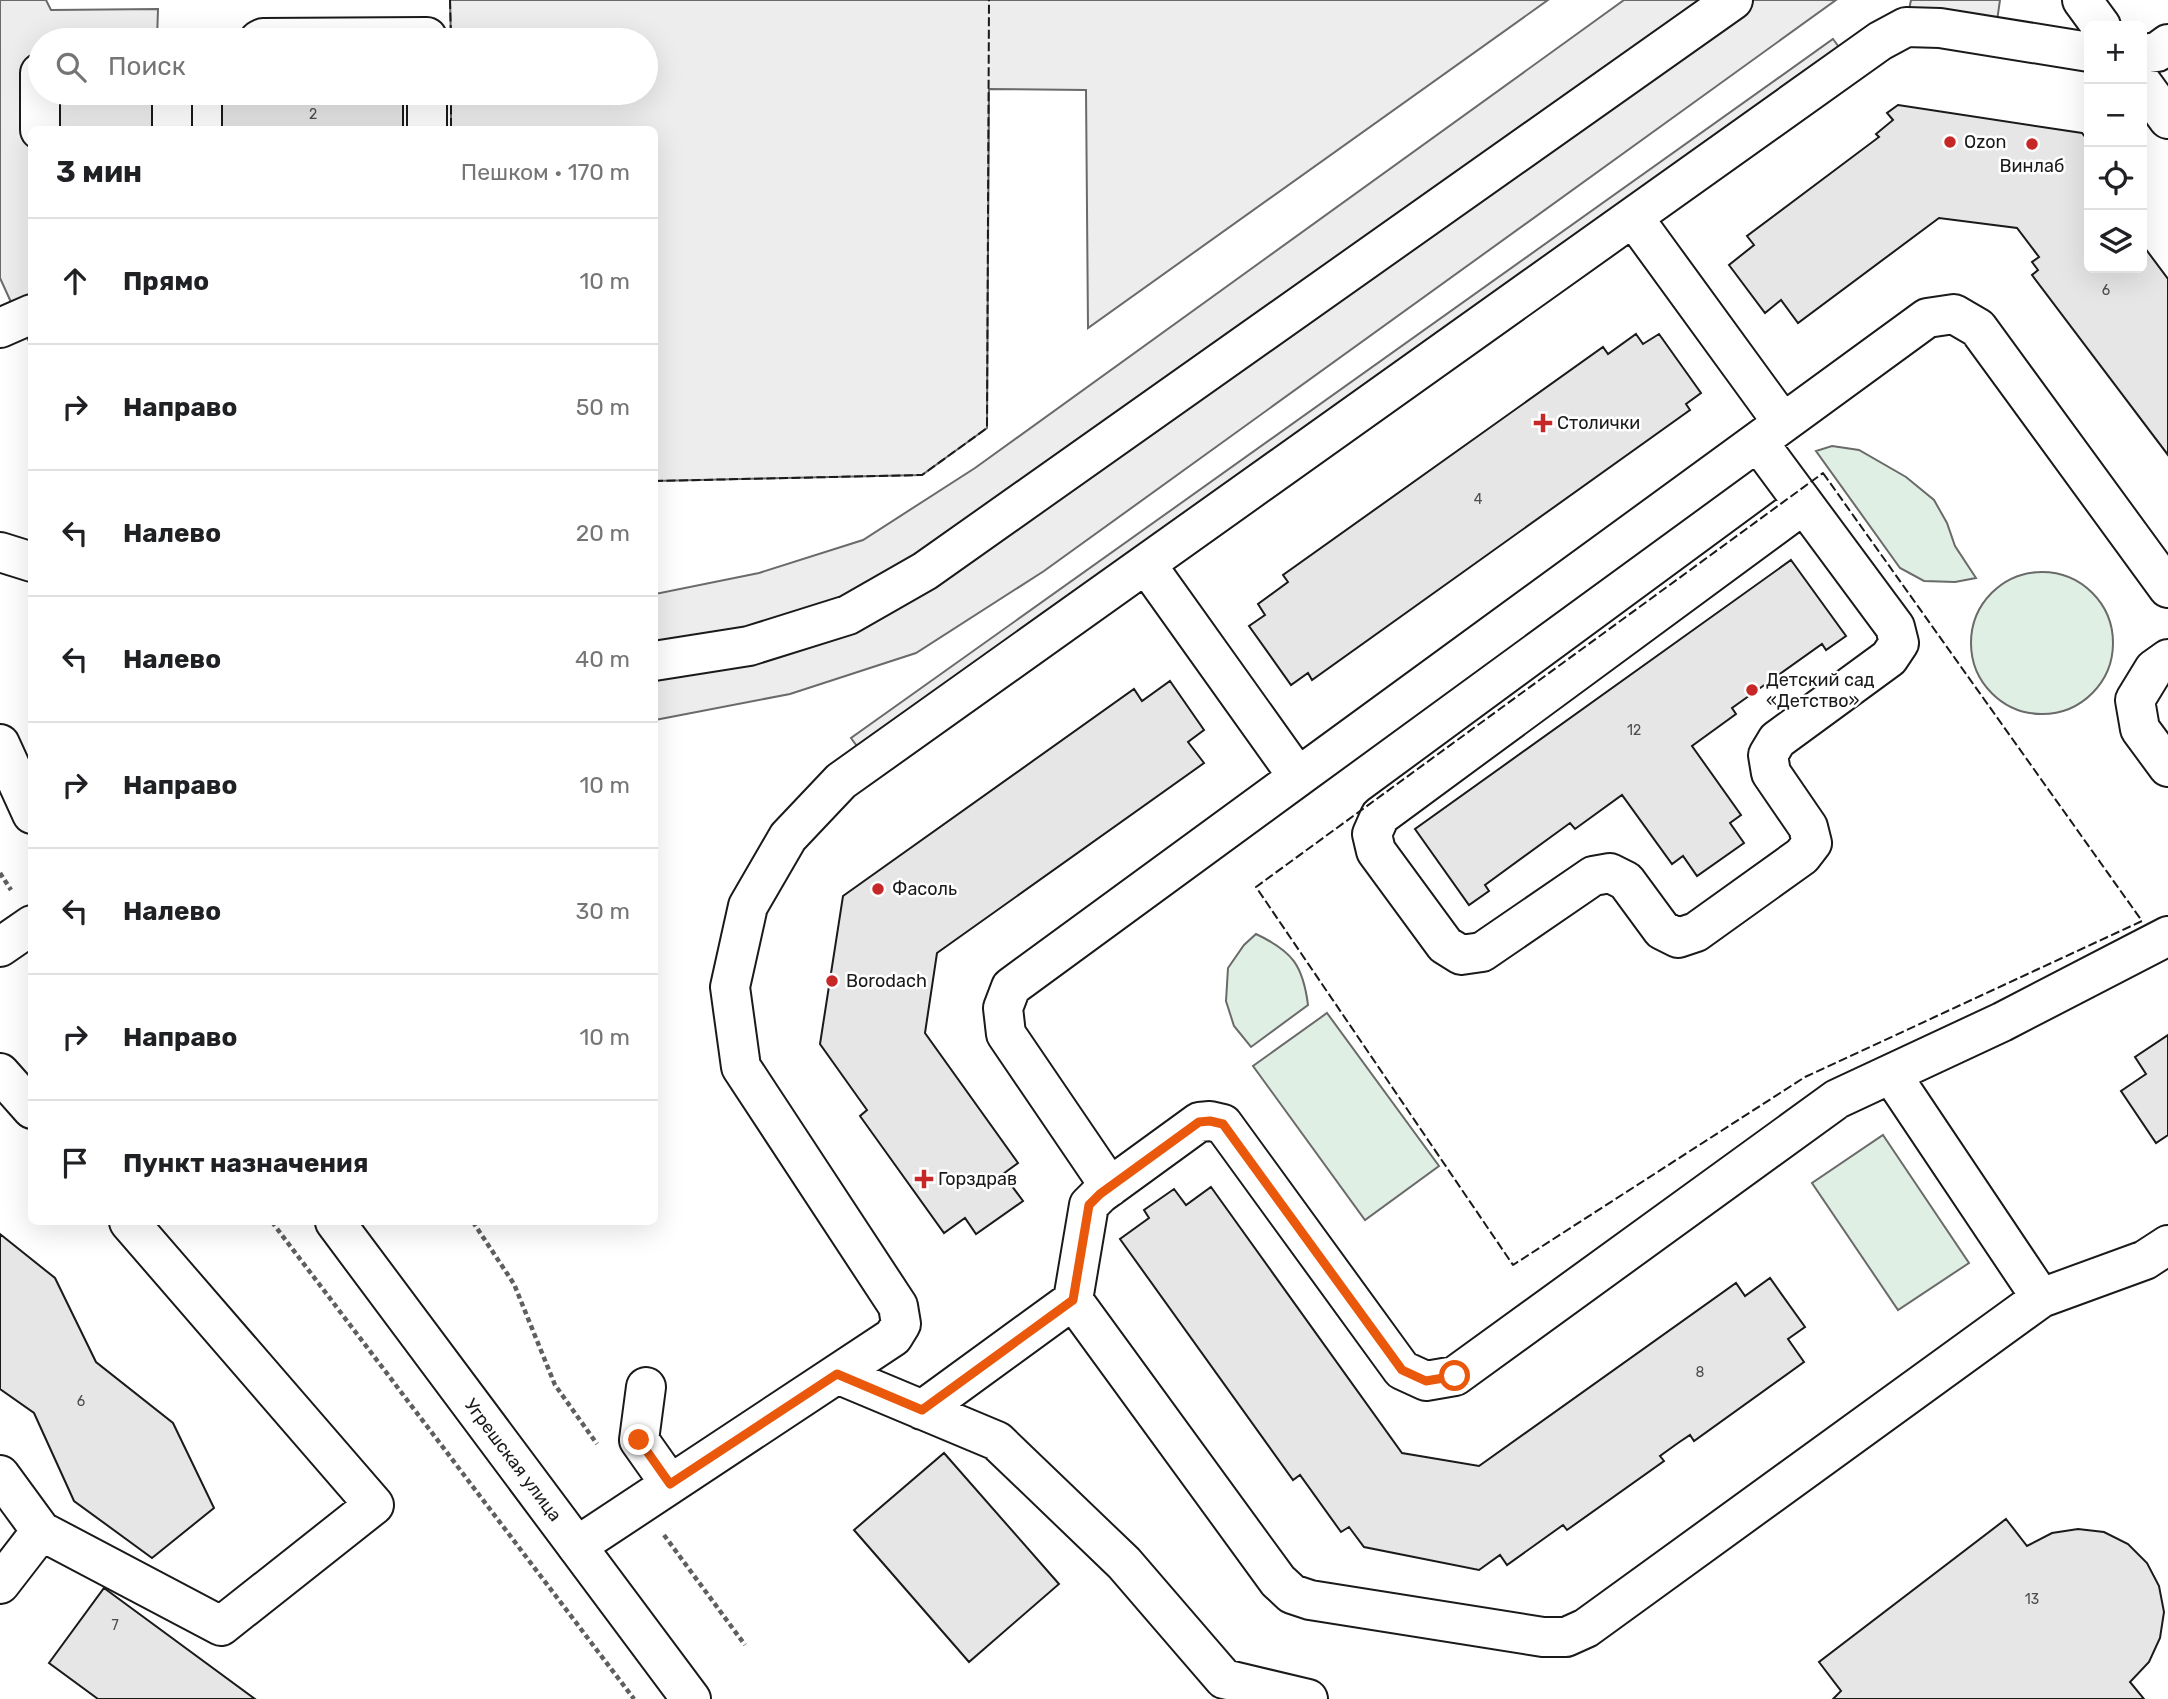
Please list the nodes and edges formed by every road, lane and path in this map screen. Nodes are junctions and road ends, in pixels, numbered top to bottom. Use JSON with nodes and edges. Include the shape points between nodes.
{"nodes":[{"id":1,"x":1733,"y":0,"type":"edge"},
{"id":2,"x":2082,"y":0,"type":"edge"},
{"id":3,"x":2097,"y":21,"type":"edge"},
{"id":4,"x":2168,"y":44,"type":"edge"},
{"id":5,"x":2084,"y":51,"type":"edge"},
{"id":6,"x":2147,"y":53,"type":"edge"},
{"id":7,"x":2143,"y":84,"type":"edge"},
{"id":8,"x":40,"y":105,"type":"edge"},
{"id":9,"x":172,"y":105,"type":"edge"},
{"id":10,"x":427,"y":105,"type":"edge"},
{"id":11,"x":2168,"y":119,"type":"edge"},
{"id":12,"x":40,"y":126,"type":"edge"},
{"id":13,"x":173,"y":126,"type":"edge"},
{"id":14,"x":427,"y":126,"type":"edge"},
{"id":15,"x":1633,"y":217,"type":"junction"},
{"id":16,"x":28,"y":316,"type":"edge"},
{"id":17,"x":0,"y":328,"type":"edge"},
{"id":18,"x":1770,"y":433,"type":"junction"},
{"id":19,"x":1804,"y":504,"type":"junction"},
{"id":20,"x":0,"y":552,"type":"edge"},
{"id":21,"x":28,"y":561,"type":"edge"},
{"id":22,"x":1146,"y":564,"type":"junction"},
{"id":23,"x":2168,"y":588,"type":"edge"},
{"id":24,"x":2168,"y":659,"type":"edge"},
{"id":25,"x":658,"y":660,"type":"edge"},
{"id":26,"x":0,"y":744,"type":"edge"},
{"id":27,"x":2168,"y":767,"type":"edge"},
{"id":28,"x":1298,"y":777,"type":"junction"},
{"id":29,"x":0,"y":795,"type":"edge"},
{"id":30,"x":28,"y":806,"type":"edge"},
{"id":31,"x":28,"y":812,"type":"edge"},
{"id":32,"x":28,"y":928,"type":"edge"},
{"id":33,"x":2168,"y":936,"type":"edge"},
{"id":34,"x":0,"y":947,"type":"edge"},
{"id":35,"x":0,"y":1073,"type":"edge"},
{"id":36,"x":1891,"y":1074,"type":"junction"},
{"id":37,"x":28,"y":1104,"type":"edge"},
{"id":38,"x":1110,"y":1186,"type":"junction"},
{"id":39,"x":132,"y":1225,"type":"edge"},
{"id":40,"x":274,"y":1225,"type":"edge"},
{"id":41,"x":337,"y":1225,"type":"edge"},
{"id":42,"x":2168,"y":1245,"type":"edge"},
{"id":43,"x":2041,"y":1298,"type":"junction"},
{"id":44,"x":1073,"y":1300,"type":"junction"},
{"id":45,"x":837,"y":1374,"type":"junction"},
{"id":46,"x":646,"y":1387,"type":"dead end"},
{"id":47,"x":922,"y":1410,"type":"junction"},
{"id":48,"x":0,"y":1475,"type":"edge"},
{"id":49,"x":670,"y":1484,"type":"junction"},
{"id":50,"x":41,"y":1531,"type":"junction"},
{"id":51,"x":577,"y":1546,"type":"junction"},
{"id":52,"x":0,"y":1584,"type":"edge"},
{"id":53,"x":634,"y":1699,"type":"edge"},
{"id":54,"x":691,"y":1699,"type":"edge"},
{"id":55,"x":1308,"y":1699,"type":"edge"}],
"edges":[{"from":1,"to":25,"type":"main road","via":[[925,570],[848,615],[749,646]]},
{"from":2,"to":3,"type":"main road"},
{"from":4,"to":6,"type":"main road"},
{"from":5,"to":15,"type":"main road","via":[[1940,28],[1906,27]]},
{"from":7,"to":11,"type":"main road"},
{"from":8,"to":12,"type":"main road"},
{"from":9,"to":13,"type":"main road"},
{"from":10,"to":14,"type":"main road"},
{"from":15,"to":18,"type":"main road"},
{"from":15,"to":22,"type":"main road"},
{"from":16,"to":17,"type":"main road"},
{"from":18,"to":19,"type":"main road"},
{"from":18,"to":23,"type":"main road","via":[[1927,318],[1954,314],[1978,328]]},
{"from":18,"to":28,"type":"main road"},
{"from":19,"to":19,"type":"main road","via":[[1895,627],[1899,643],[1889,657],[1777,740],[1768,755],[1771,774],[1808,827],[1812,843],[1802,856],[1696,932],[1678,938],[1662,930],[1626,881],[1610,873],[1593,876],[1482,952],[1461,955],[1445,945],[1376,851],[1372,834],[1380,816]]},
{"from":20,"to":21,"type":"main road"},
{"from":22,"to":28,"type":"main road"},
{"from":22,"to":45,"type":"main road","via":[[841,781],[788,836],[748,906],[730,987],[741,1067],[898,1306],[901,1324],[893,1337]]},
{"from":24,"to":27,"type":"main road","via":[[2154,669],[2135,700],[2140,729]]},
{"from":26,"to":30,"type":"main road"},
{"from":28,"to":38,"type":"main road","via":[[1011,986],[1003,1008],[1006,1034]]},
{"from":29,"to":31,"type":"main road"},
{"from":32,"to":34,"type":"main road"},
{"from":33,"to":36,"type":"main road"},
{"from":35,"to":37,"type":"main road"},
{"from":36,"to":38,"type":"main road","via":[[1837,1099],[1455,1376],[1426,1381],[1402,1370],[1223,1124],[1199,1122]]},
{"from":36,"to":43,"type":"main road"},
{"from":38,"to":44,"type":"main road","via":[[1089,1205]]},
{"from":39,"to":50,"type":"main road","via":[[374,1505],[221,1626]]},
{"from":40,"to":53,"type":"path"},
{"from":41,"to":51,"type":"main road","name":"Угрешская улица"},
{"from":42,"to":43,"type":"main road","via":[[2145,1261]]},
{"from":43,"to":44,"type":"main road","via":[[1586,1628],[1566,1637],[1543,1637],[1293,1594],[1278,1581]]},
{"from":44,"to":47,"type":"main road"},
{"from":45,"to":47,"type":"main road"},
{"from":45,"to":49,"type":"main road"},
{"from":46,"to":49,"type":"main road","via":[[639,1440]]},
{"from":47,"to":55,"type":"main road","via":[[997,1441],[1124,1563],[1224,1679]]},
{"from":48,"to":50,"type":"main road"},
{"from":49,"to":51,"type":"main road"},
{"from":50,"to":52,"type":"main road"},
{"from":51,"to":54,"type":"main road","name":"Угрешская улица"}]}
